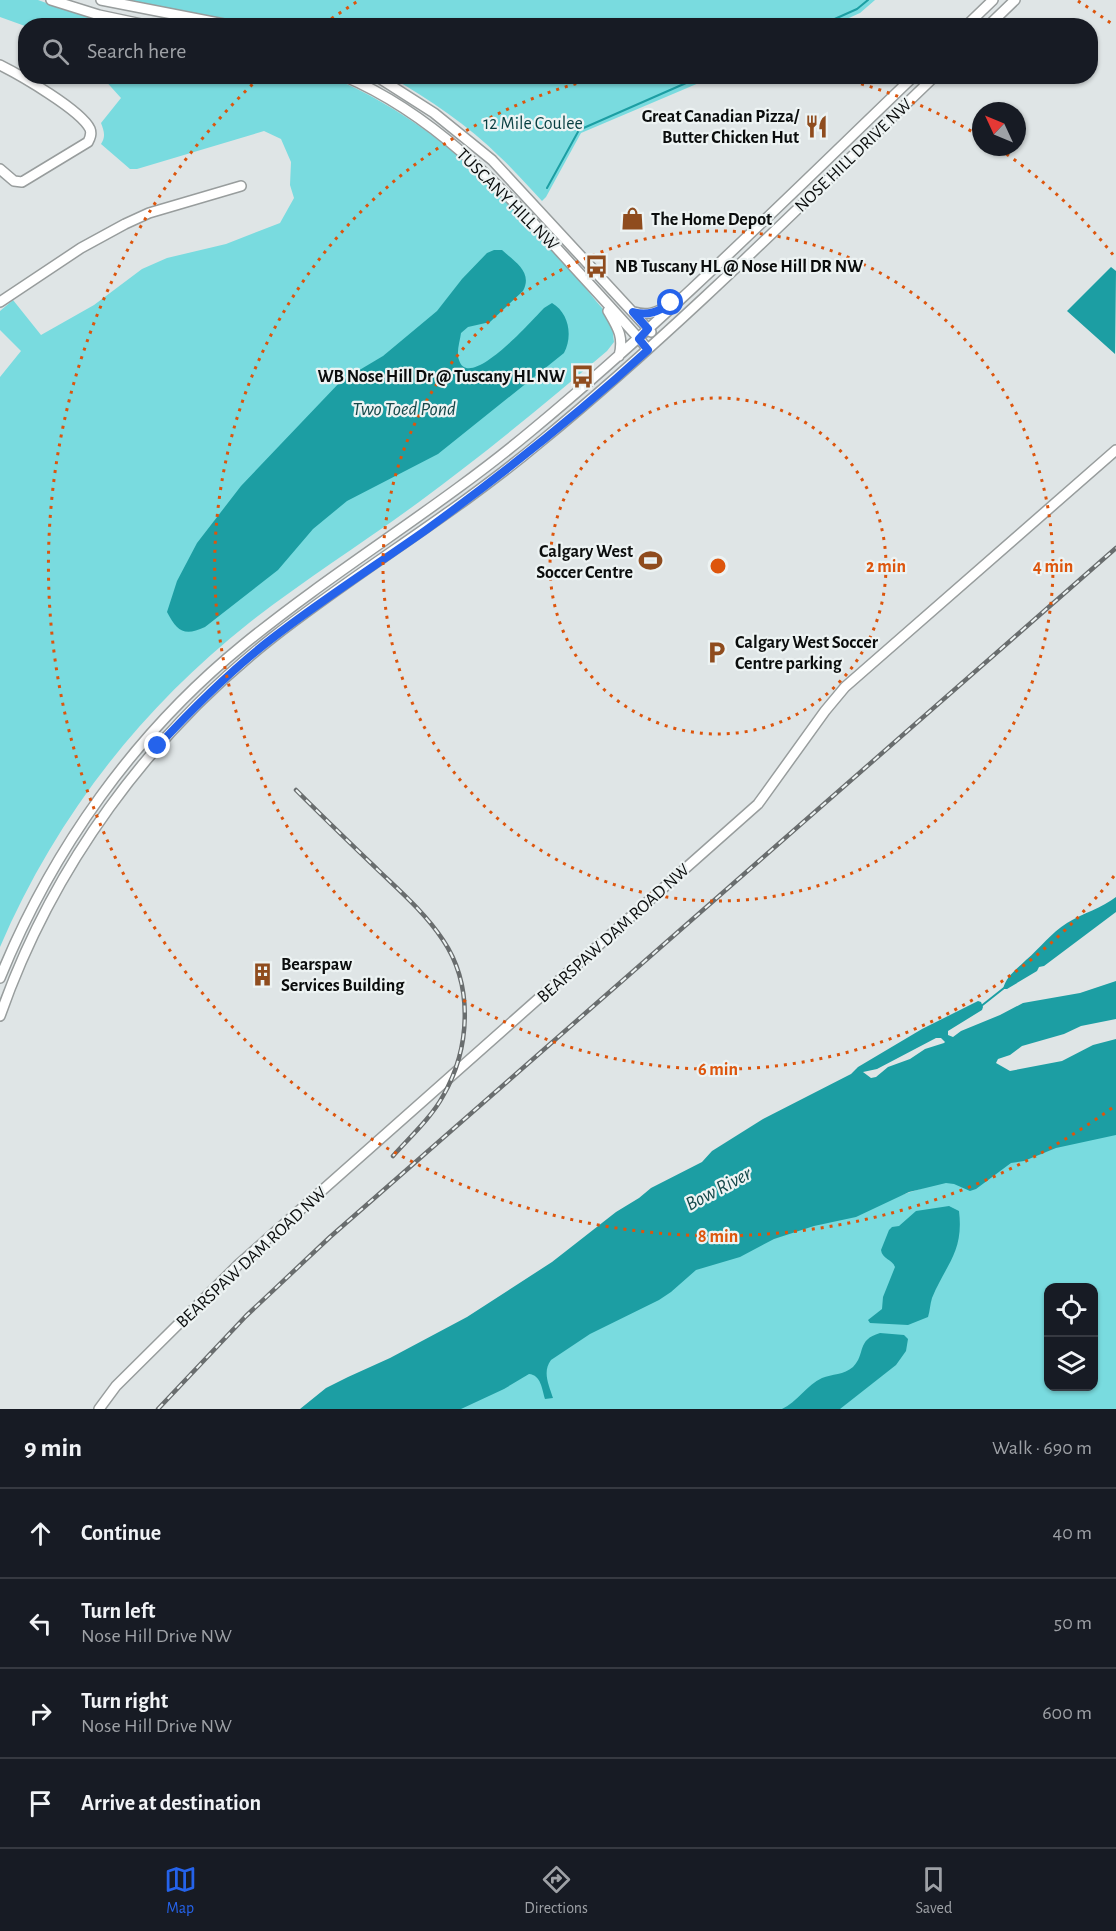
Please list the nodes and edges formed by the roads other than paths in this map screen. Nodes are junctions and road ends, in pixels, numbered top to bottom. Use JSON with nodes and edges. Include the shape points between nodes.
{"nodes":[{"id":1,"x":51,"y":0,"type":"edge"},
{"id":2,"x":101,"y":0,"type":"edge"},
{"id":3,"x":993,"y":0,"type":"edge"},
{"id":4,"x":1015,"y":0,"type":"edge"},
{"id":5,"x":113,"y":18,"type":"edge"},
{"id":6,"x":193,"y":18,"type":"edge"},
{"id":7,"x":974,"y":18,"type":"edge"},
{"id":8,"x":996,"y":18,"type":"edge"},
{"id":9,"x":0,"y":65,"type":"edge"},
{"id":10,"x":18,"y":76,"type":"edge"},
{"id":11,"x":32,"y":84,"type":"edge"},
{"id":12,"x":360,"y":84,"type":"edge"},
{"id":13,"x":389,"y":84,"type":"edge"},
{"id":14,"x":906,"y":84,"type":"edge"},
{"id":15,"x":927,"y":84,"type":"edge"},
{"id":16,"x":0,"y":168,"type":"edge"},
{"id":17,"x":241,"y":186,"type":"dead end"},
{"id":18,"x":704,"y":279,"type":"junction"},
{"id":19,"x":597,"y":293,"type":"junction"},
{"id":20,"x":1,"y":300,"type":"edge"},
{"id":21,"x":633,"y":312,"type":"junction"},
{"id":22,"x":648,"y":329,"type":"junction"},
{"id":23,"x":639,"y":339,"type":"junction"},
{"id":24,"x":658,"y":340,"type":"junction"},
{"id":25,"x":648,"y":350,"type":"junction"},
{"id":26,"x":619,"y":356,"type":"junction"},
{"id":27,"x":1116,"y":450,"type":"edge"},
{"id":28,"x":0,"y":978,"type":"edge"},
{"id":29,"x":0,"y":1016,"type":"edge"},
{"id":30,"x":99,"y":1409,"type":"edge"}],
"edges":[{"from":1,"to":5,"type":"street"},
{"from":2,"to":6,"type":"street"},
{"from":3,"to":7,"type":"street"},
{"from":4,"to":8,"type":"street"},
{"from":9,"to":10,"type":"street"},
{"from":11,"to":16,"type":"street","via":[[89,127],[91,135],[88,142],[22,182],[14,181]]},
{"from":12,"to":19,"type":"street","name":"TUSCANY HILL NW","via":[[414,115],[471,159]]},
{"from":13,"to":21,"type":"street","name":"TUSCANY HILL NW","via":[[434,113],[492,160]]},
{"from":14,"to":18,"type":"street","name":"NOSE HILL DRIVE NW"},
{"from":15,"to":24,"type":"street","name":"NOSE HILL DRIVE NW"},
{"from":17,"to":20,"type":"street","via":[[133,220],[81,248]]},
{"from":18,"to":21,"type":"street","via":[[659,311],[643,315]]},
{"from":18,"to":22,"type":"street","name":"NOSE HILL DRIVE NW"},
{"from":19,"to":23,"type":"street","name":"TUSCANY HILL NW"},
{"from":19,"to":26,"type":"street","via":[[621,336]]},
{"from":21,"to":22,"type":"street","name":"TUSCANY HILL NW"},
{"from":22,"to":23,"type":"street","name":"NOSE HILL DRIVE NW"},
{"from":22,"to":24,"type":"street","name":"TUSCANY HILL NW"},
{"from":23,"to":25,"type":"street","name":"TUSCANY HILL NW"},
{"from":23,"to":26,"type":"street","name":"NOSE HILL DRIVE NW"},
{"from":24,"to":25,"type":"street","name":"NOSE HILL DRIVE NW"},
{"from":25,"to":29,"type":"street","name":"NOSE HILL DRIVE NW","via":[[473,495],[273,637],[185,717],[113,802],[71,866],[32,938]]},
{"from":26,"to":28,"type":"street","name":"NOSE HILL DRIVE NW","via":[[496,461],[283,613],[190,692],[116,775],[75,833],[39,893]]},
{"from":27,"to":30,"type":"street","name":"BEARSPAW DAM ROAD NW","via":[[845,687],[758,804],[238,1265],[116,1386]]}]}
